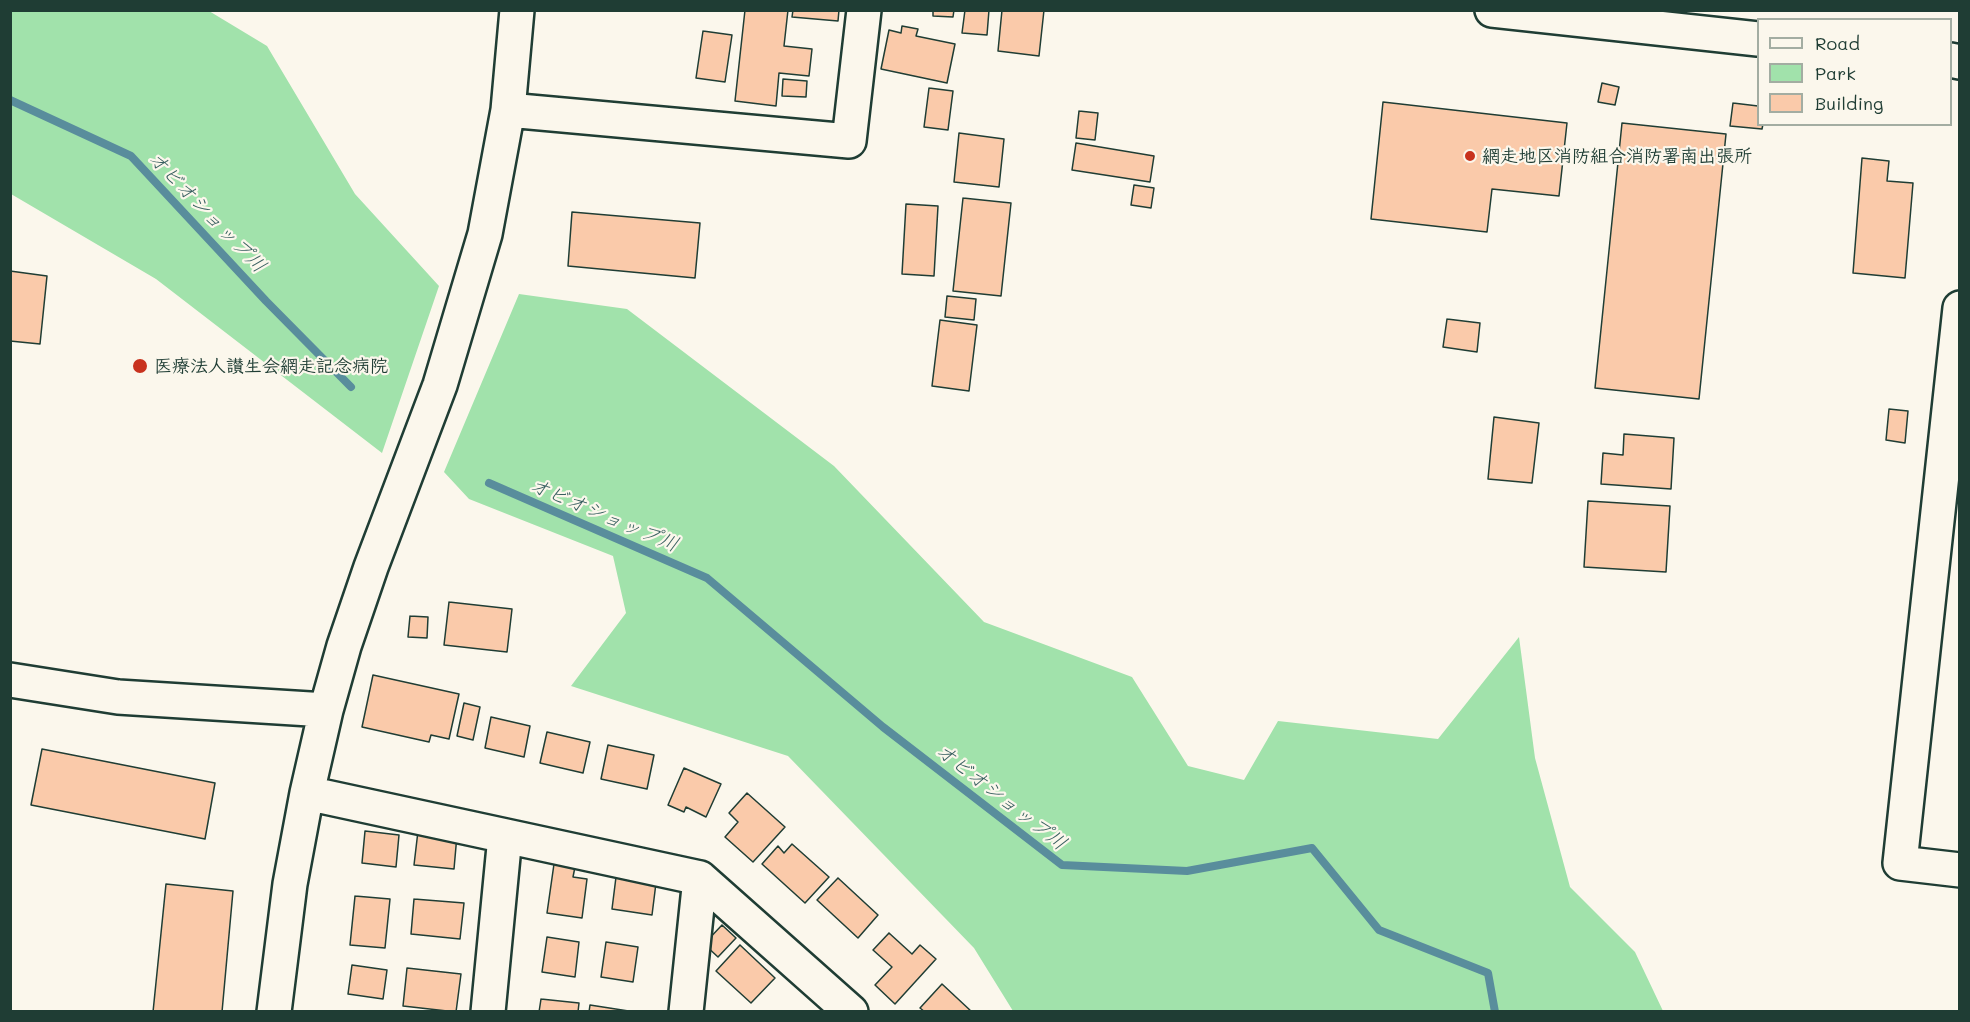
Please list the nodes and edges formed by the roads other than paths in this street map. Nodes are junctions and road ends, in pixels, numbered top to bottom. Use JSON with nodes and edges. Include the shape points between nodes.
{"nodes":[{"id":1,"x":517,"y":10,"type":"edge"},
{"id":2,"x":864,"y":10,"type":"edge"},
{"id":3,"x":1492,"y":10,"type":"edge"},
{"id":4,"x":1757,"y":39,"type":"edge"},
{"id":5,"x":508,"y":110,"type":"junction"},
{"id":6,"x":1959,"y":308,"type":"edge"},
{"id":7,"x":10,"y":680,"type":"edge"},
{"id":8,"x":326,"y":710,"type":"junction"},
{"id":9,"x":307,"y":793,"type":"junction"},
{"id":10,"x":505,"y":836,"type":"junction"},
{"id":11,"x":1959,"y":870,"type":"edge"},
{"id":12,"x":700,"y":878,"type":"junction"},
{"id":13,"x":274,"y":1011,"type":"edge"},
{"id":14,"x":488,"y":1011,"type":"edge"},
{"id":15,"x":686,"y":1011,"type":"edge"},
{"id":16,"x":851,"y":1011,"type":"edge"}],
"edges":[{"from":1,"to":5,"type":"street"},
{"from":2,"to":5,"type":"street","via":[[849,141]]},
{"from":3,"to":4,"type":"street"},
{"from":5,"to":8,"type":"street","via":[[485,234],[440,386],[363,590]]},
{"from":6,"to":11,"type":"street","via":[[1900,863]]},
{"from":7,"to":8,"type":"street","via":[[118,697]]},
{"from":8,"to":9,"type":"street"},
{"from":9,"to":10,"type":"street"},
{"from":9,"to":13,"type":"street","via":[[290,884]]},
{"from":10,"to":12,"type":"street"},
{"from":10,"to":14,"type":"street"},
{"from":12,"to":15,"type":"street"},
{"from":12,"to":16,"type":"street"}]}
